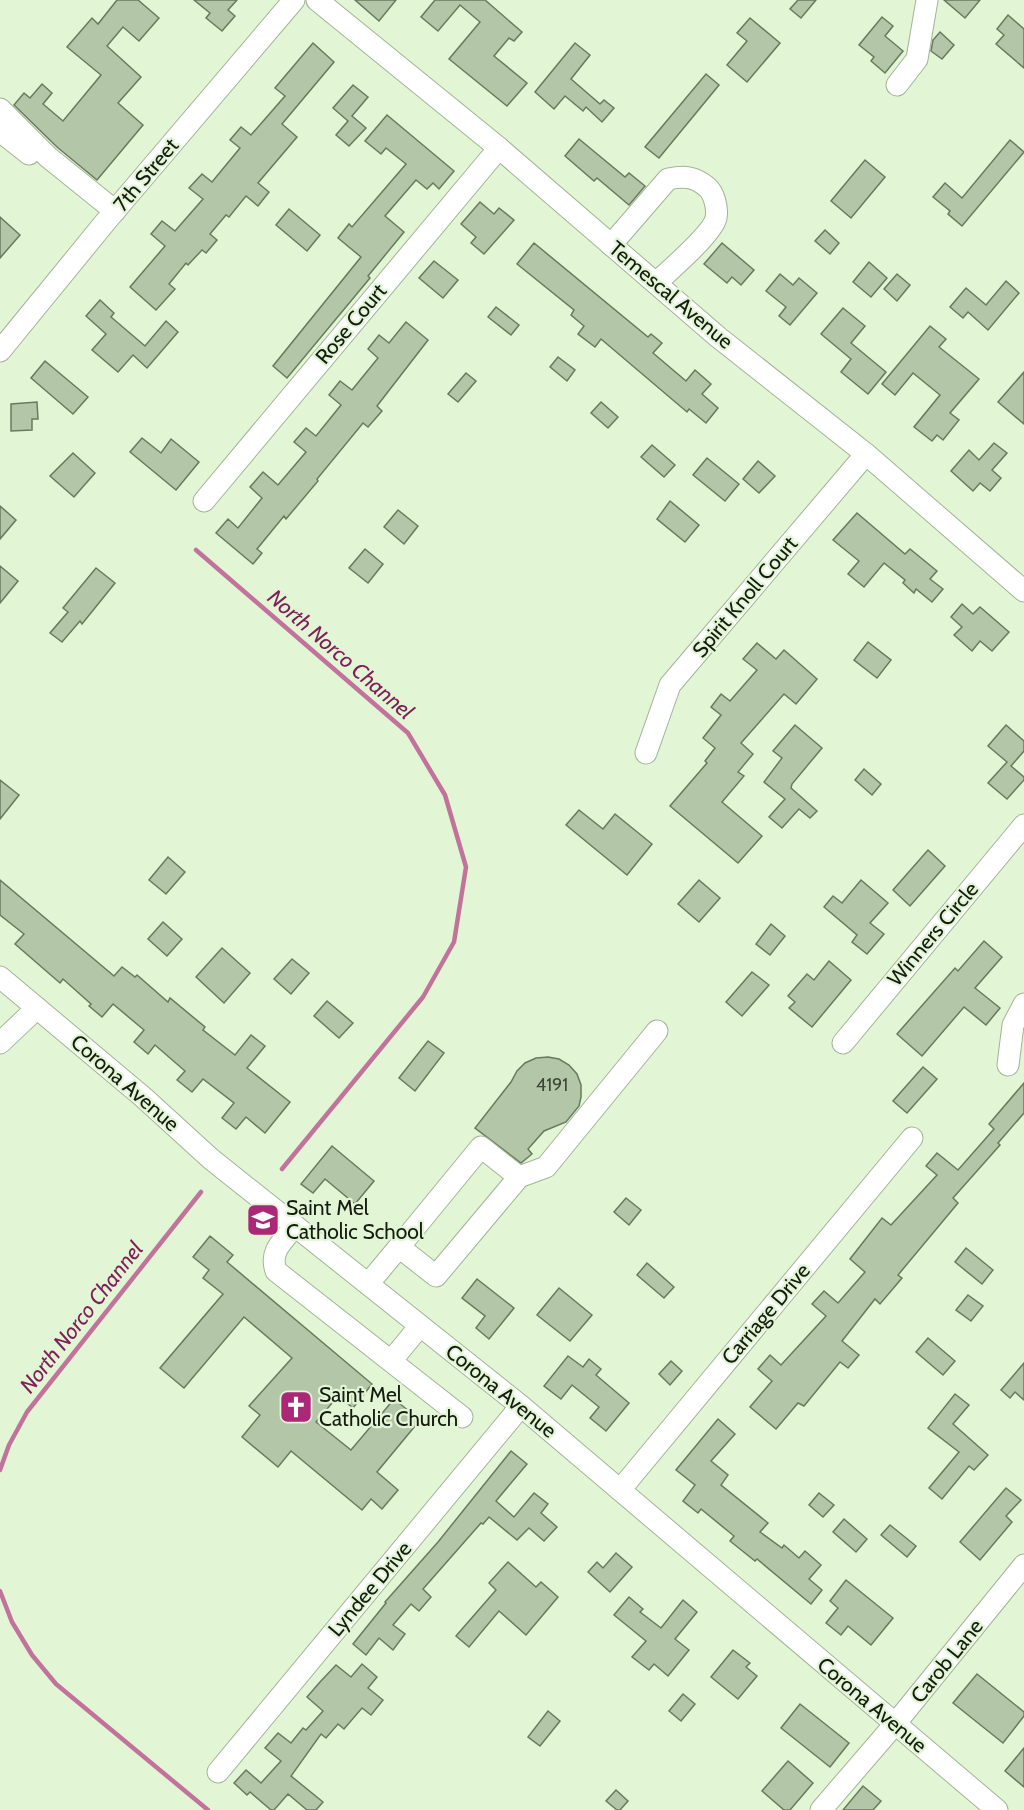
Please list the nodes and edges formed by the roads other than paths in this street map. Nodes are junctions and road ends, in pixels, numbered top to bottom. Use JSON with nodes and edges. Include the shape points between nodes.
{"nodes":[{"id":1,"x":294,"y":0,"type":"edge"},
{"id":2,"x":317,"y":0,"type":"edge"},
{"id":3,"x":927,"y":0,"type":"edge"},
{"id":4,"x":897,"y":85,"type":"dead end"},
{"id":5,"x":0,"y":109,"type":"edge"},
{"id":6,"x":0,"y":131,"type":"edge"},
{"id":7,"x":498,"y":148,"type":"junction"},
{"id":8,"x":111,"y":216,"type":"junction"},
{"id":9,"x":611,"y":245,"type":"junction"},
{"id":10,"x":656,"y":283,"type":"junction"},
{"id":11,"x":0,"y":351,"type":"edge"},
{"id":12,"x":866,"y":454,"type":"junction"},
{"id":13,"x":204,"y":501,"type":"dead end"},
{"id":14,"x":1024,"y":591,"type":"edge"},
{"id":15,"x":646,"y":753,"type":"dead end"},
{"id":16,"x":1024,"y":825,"type":"edge"},
{"id":17,"x":0,"y":977,"type":"edge"},
{"id":18,"x":1024,"y":1004,"type":"edge"},
{"id":19,"x":37,"y":1008,"type":"junction"},
{"id":20,"x":657,"y":1031,"type":"dead end"},
{"id":21,"x":0,"y":1043,"type":"edge"},
{"id":22,"x":843,"y":1043,"type":"dead end"},
{"id":23,"x":1008,"y":1065,"type":"dead end"},
{"id":24,"x":912,"y":1138,"type":"dead end"},
{"id":25,"x":519,"y":1177,"type":"junction"},
{"id":26,"x":295,"y":1226,"type":"junction"},
{"id":27,"x":399,"y":1247,"type":"junction"},
{"id":28,"x":368,"y":1284,"type":"junction"},
{"id":29,"x":420,"y":1326,"type":"junction"},
{"id":30,"x":391,"y":1361,"type":"junction"},
{"id":31,"x":521,"y":1406,"type":"junction"},
{"id":32,"x":462,"y":1417,"type":"dead end"},
{"id":33,"x":620,"y":1490,"type":"junction"},
{"id":34,"x":1024,"y":1565,"type":"edge"},
{"id":35,"x":895,"y":1724,"type":"junction"},
{"id":36,"x":218,"y":1772,"type":"dead end"},
{"id":37,"x":821,"y":1810,"type":"edge"},
{"id":38,"x":997,"y":1810,"type":"edge"}],
"edges":[{"from":1,"to":8,"type":"street","name":"7th Street"},
{"from":2,"to":7,"type":"street","name":"Temescal Avenue"},
{"from":3,"to":4,"type":"street","via":[[917,58]]},
{"from":5,"to":8,"type":"street"},
{"from":6,"to":8,"type":"street"},
{"from":7,"to":9,"type":"street","name":"Temescal Avenue"},
{"from":7,"to":13,"type":"street","name":"Rose Court"},
{"from":8,"to":11,"type":"street","name":"7th Street"},
{"from":9,"to":10,"type":"street","name":"Temescal Avenue"},
{"from":9,"to":10,"type":"street","via":[[668,179],[689,176],[703,184],[711,191],[716,218],[710,230]]},
{"from":10,"to":12,"type":"street","name":"Temescal Avenue"},
{"from":12,"to":14,"type":"street","name":"Temescal Avenue"},
{"from":12,"to":15,"type":"street","name":"Spirit Knoll Court","via":[[670,686]]},
{"from":16,"to":22,"type":"street","name":"Winners Circle"},
{"from":17,"to":19,"type":"street","name":"Corona Avenue"},
{"from":18,"to":23,"type":"street","via":[[1013,1025]]},
{"from":19,"to":21,"type":"street"},
{"from":19,"to":26,"type":"street","name":"Corona Avenue","via":[[211,1159]]},
{"from":20,"to":25,"type":"street","via":[[546,1167]]},
{"from":24,"to":33,"type":"street","name":"Carriage Drive"},
{"from":25,"to":27,"type":"street","via":[[436,1276]]},
{"from":25,"to":27,"type":"street","via":[[481,1147]]},
{"from":26,"to":28,"type":"street","name":"Corona Avenue"},
{"from":26,"to":30,"type":"street","via":[[274,1252],[276,1271]]},
{"from":27,"to":28,"type":"street"},
{"from":28,"to":29,"type":"street","name":"Corona Avenue"},
{"from":29,"to":30,"type":"street"},
{"from":29,"to":31,"type":"street","name":"Corona Avenue"},
{"from":30,"to":32,"type":"street"},
{"from":31,"to":33,"type":"street","name":"Corona Avenue"},
{"from":31,"to":36,"type":"street","name":"Lyndee Drive"},
{"from":33,"to":35,"type":"street","name":"Corona Avenue"},
{"from":34,"to":35,"type":"street","name":"Carob Lane"},
{"from":35,"to":37,"type":"street","name":"Carob Lane"},
{"from":35,"to":38,"type":"street","name":"Corona Avenue"}]}
